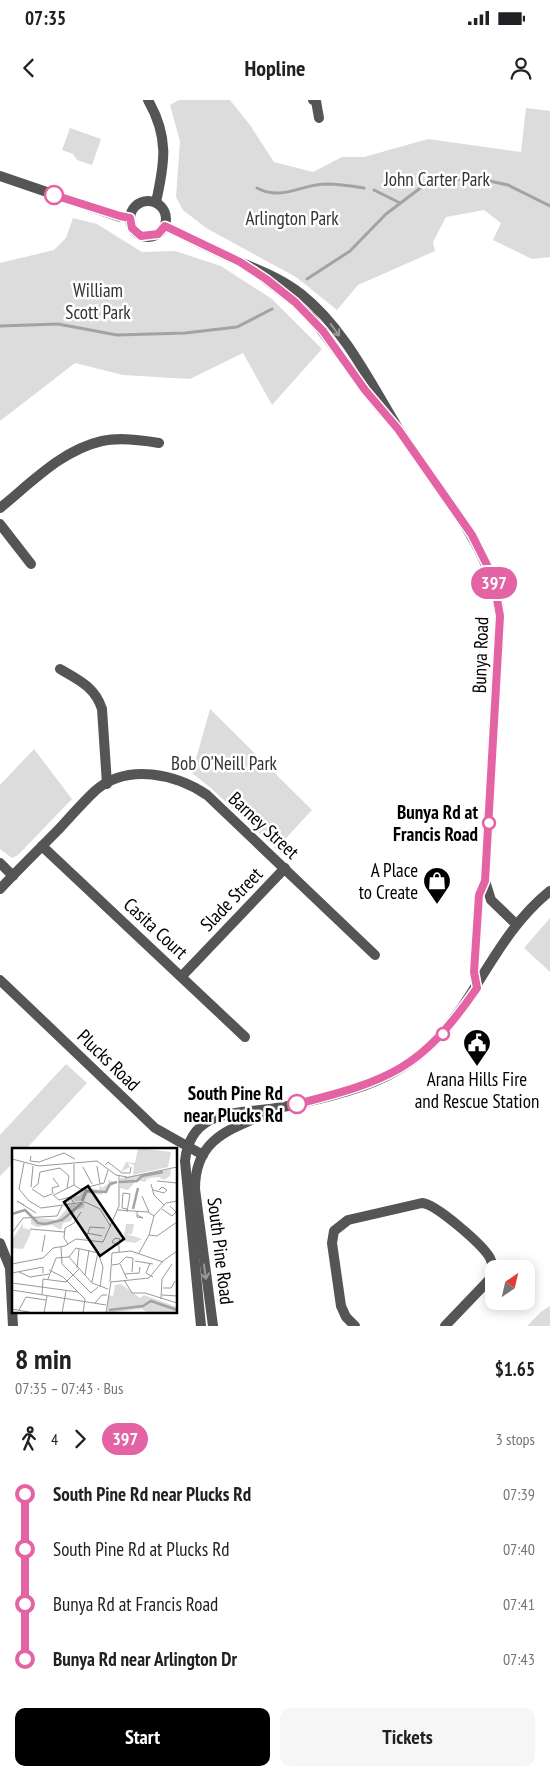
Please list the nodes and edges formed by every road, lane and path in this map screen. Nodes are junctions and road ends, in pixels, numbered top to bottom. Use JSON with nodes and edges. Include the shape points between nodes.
{"nodes":[{"id":1,"x":148,"y":100,"type":"edge"},
{"id":2,"x":316,"y":100,"type":"edge"},
{"id":3,"x":319,"y":118,"type":"dead end"},
{"id":4,"x":0,"y":176,"type":"edge"},
{"id":5,"x":156,"y":202,"type":"junction"},
{"id":6,"x":130,"y":218,"type":"junction"},
{"id":7,"x":165,"y":226,"type":"junction"},
{"id":8,"x":159,"y":443,"type":"dead end"},
{"id":9,"x":0,"y":508,"type":"edge"},
{"id":10,"x":0,"y":524,"type":"edge"},
{"id":11,"x":31,"y":564,"type":"dead end"},
{"id":12,"x":60,"y":669,"type":"dead end"},
{"id":13,"x":107,"y":784,"type":"junction"},
{"id":14,"x":42,"y":846,"type":"junction"},
{"id":15,"x":0,"y":863,"type":"edge"},
{"id":16,"x":285,"y":868,"type":"junction"},
{"id":17,"x":13,"y":876,"type":"junction"},
{"id":18,"x":485,"y":881,"type":"junction"},
{"id":19,"x":0,"y":890,"type":"edge"},
{"id":20,"x":550,"y":891,"type":"edge"},
{"id":21,"x":516,"y":924,"type":"junction"},
{"id":22,"x":375,"y":955,"type":"dead end"},
{"id":23,"x":182,"y":976,"type":"junction"},
{"id":24,"x":0,"y":980,"type":"edge"},
{"id":25,"x":477,"y":988,"type":"junction"},
{"id":26,"x":245,"y":1037,"type":"dead end"},
{"id":27,"x":280,"y":1108,"type":"junction"},
{"id":28,"x":187,"y":1147,"type":"junction"},
{"id":29,"x":203,"y":1155,"type":"junction"},
{"id":30,"x":1,"y":1249,"type":"edge"},
{"id":31,"x":12,"y":1302,"type":"edge"},
{"id":32,"x":201,"y":1326,"type":"edge"},
{"id":33,"x":213,"y":1326,"type":"edge"},
{"id":34,"x":355,"y":1326,"type":"edge"},
{"id":35,"x":445,"y":1326,"type":"edge"}],
"edges":[{"from":1,"to":5,"type":"street","via":[[157,116],[165,155]]},
{"from":2,"to":3,"type":"street"},
{"from":4,"to":6,"type":"street"},
{"from":5,"to":6,"type":"street","via":[[138,203]]},
{"from":5,"to":7,"type":"street","via":[[164,209]]},
{"from":6,"to":7,"type":"street","via":[[132,228],[141,236],[158,234]]},
{"from":7,"to":18,"type":"street","name":"Bunya Road","via":[[269,273],[301,294],[319,311],[372,382],[398,429],[472,535],[493,577],[500,616]]},
{"from":8,"to":9,"type":"street","via":[[135,439],[102,441],[71,453]]},
{"from":10,"to":11,"type":"street"},
{"from":12,"to":13,"type":"street","via":[[83,682],[99,698]]},
{"from":13,"to":14,"type":"street","name":"Barney Street","via":[[97,789]]},
{"from":13,"to":16,"type":"street","name":"Barney Street","via":[[139,774],[176,779],[191,785],[207,795]]},
{"from":14,"to":17,"type":"street","name":"Barney Street"},
{"from":14,"to":23,"type":"street","name":"Casita Court"},
{"from":15,"to":17,"type":"street"},
{"from":16,"to":22,"type":"street","name":"Barney Street"},
{"from":16,"to":23,"type":"street","name":"Slade Street"},
{"from":17,"to":19,"type":"street","name":"Barney Street"},
{"from":18,"to":21,"type":"street","name":"Bunya Road","via":[[491,900]]},
{"from":18,"to":25,"type":"street","name":"Bunya Road","via":[[479,895],[474,972]]},
{"from":20,"to":21,"type":"street","name":"South Pine Road"},
{"from":21,"to":25,"type":"street","name":"South Pine Road"},
{"from":23,"to":26,"type":"street","name":"Casita Court"},
{"from":24,"to":28,"type":"street","name":"Plucks Road","via":[[155,1128]]},
{"from":25,"to":27,"type":"street","name":"South Pine Road","via":[[438,1039],[408,1064],[354,1089]]},
{"from":27,"to":28,"type":"street","name":"South Pine Road","via":[[242,1111],[216,1118],[198,1129]]},
{"from":27,"to":29,"type":"street","name":"South Pine Road","via":[[225,1131],[211,1142]]},
{"from":28,"to":29,"type":"street","name":"Plucks Road"},
{"from":28,"to":32,"type":"street","name":"South Pine Road","via":[[185,1169]]},
{"from":29,"to":33,"type":"street","name":"South Pine Road","one_way":true,"via":[[195,1189]]},
{"from":30,"to":31,"type":"street","via":[[11,1278]]},
{"from":34,"to":35,"type":"street","via":[[341,1306],[332,1243],[334,1231],[348,1220],[422,1202],[442,1212],[486,1254],[493,1266],[489,1280]]}]}
